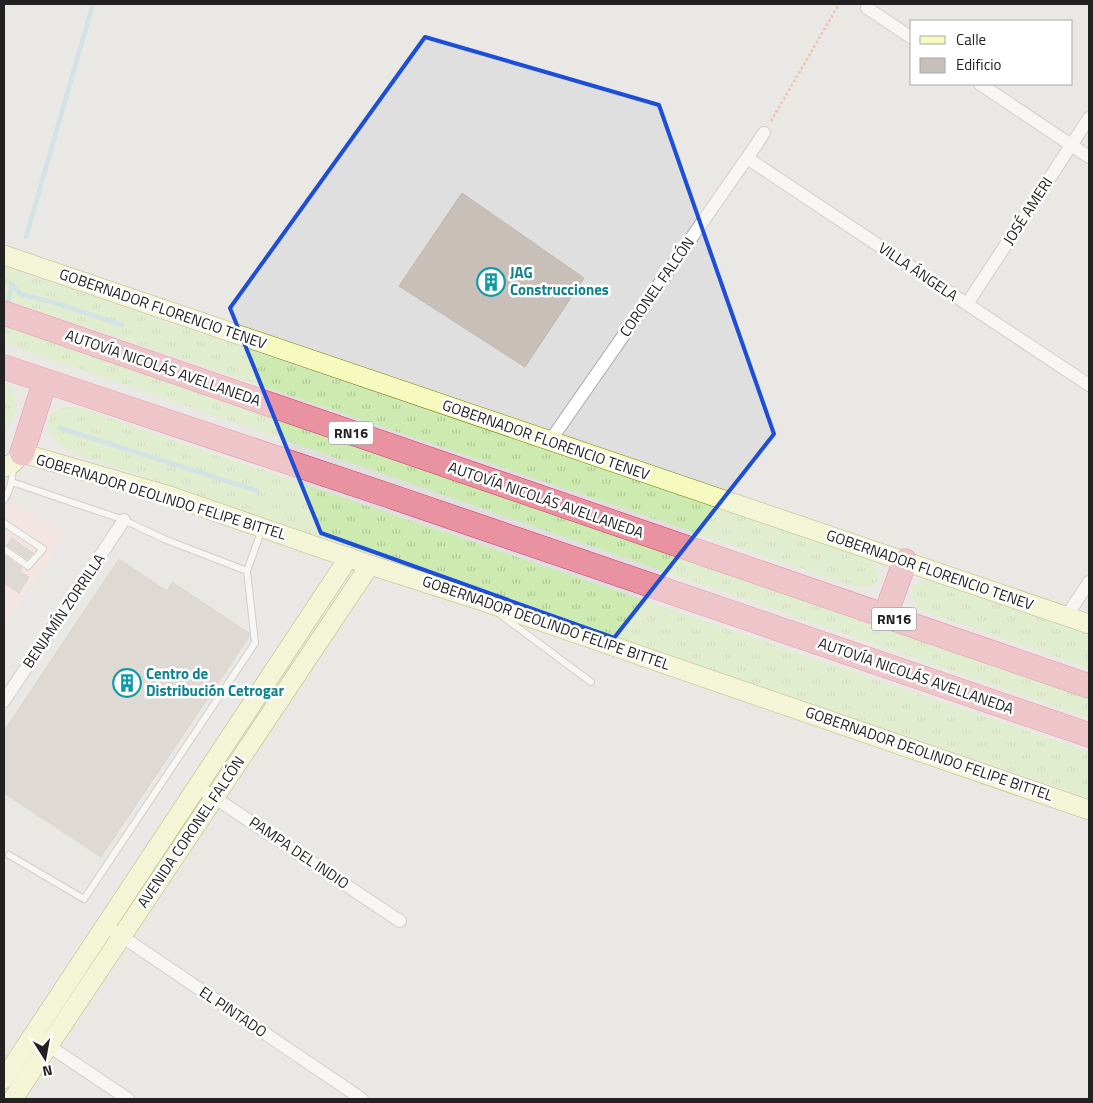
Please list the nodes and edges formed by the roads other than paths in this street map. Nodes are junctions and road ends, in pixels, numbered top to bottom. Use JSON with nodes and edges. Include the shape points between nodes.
{"nodes":[{"id":1,"x":867,"y":8,"type":"dead end"},
{"id":2,"x":910,"y":37,"type":"edge"},
{"id":3,"x":981,"y":85,"type":"edge"},
{"id":4,"x":1089,"y":118,"type":"edge"},
{"id":5,"x":764,"y":133,"type":"road end"},
{"id":6,"x":1071,"y":145,"type":"junction"},
{"id":7,"x":1089,"y":157,"type":"edge"},
{"id":8,"x":747,"y":158,"type":"junction"},
{"id":9,"x":4,"y":255,"type":"edge"},
{"id":10,"x":967,"y":304,"type":"junction"},
{"id":11,"x":4,"y":313,"type":"edge"},
{"id":12,"x":4,"y":367,"type":"edge"},
{"id":13,"x":45,"y":381,"type":"junction"},
{"id":14,"x":1089,"y":385,"type":"edge"},
{"id":15,"x":550,"y":441,"type":"junction"},
{"id":16,"x":12,"y":467,"type":"edge"},
{"id":17,"x":4,"y":500,"type":"edge"},
{"id":18,"x":124,"y":520,"type":"junction"},
{"id":19,"x":4,"y":523,"type":"edge"},
{"id":20,"x":263,"y":527,"type":"junction"},
{"id":21,"x":4,"y":549,"type":"edge"},
{"id":22,"x":349,"y":557,"type":"junction"},
{"id":23,"x":905,"y":561,"type":"junction"},
{"id":24,"x":370,"y":565,"type":"junction"},
{"id":25,"x":247,"y":571,"type":"junction"},
{"id":26,"x":1089,"y":582,"type":"edge"},
{"id":27,"x":482,"y":601,"type":"junction"},
{"id":28,"x":885,"y":616,"type":"junction"},
{"id":29,"x":1066,"y":617,"type":"junction"},
{"id":30,"x":1089,"y":624,"type":"edge"},
{"id":31,"x":591,"y":682,"type":"dead end"},
{"id":32,"x":1089,"y":686,"type":"edge"},
{"id":33,"x":4,"y":701,"type":"edge"},
{"id":34,"x":1089,"y":735,"type":"edge"},
{"id":35,"x":197,"y":786,"type":"junction"},
{"id":36,"x":214,"y":797,"type":"junction"},
{"id":37,"x":1089,"y":810,"type":"edge"},
{"id":38,"x":9,"y":856,"type":"dead end"},
{"id":39,"x":400,"y":921,"type":"dead end"},
{"id":40,"x":105,"y":925,"type":"junction"},
{"id":41,"x":122,"y":936,"type":"junction"},
{"id":42,"x":33,"y":1035,"type":"junction"},
{"id":43,"x":49,"y":1046,"type":"junction"},
{"id":44,"x":4,"y":1079,"type":"edge"},
{"id":45,"x":14,"y":1099,"type":"edge"},
{"id":46,"x":128,"y":1099,"type":"edge"},
{"id":47,"x":362,"y":1099,"type":"edge"}],
"edges":[{"from":1,"to":2,"type":"street"},
{"from":3,"to":6,"type":"street"},
{"from":4,"to":6,"type":"street","name":"JOSÉ AMERI"},
{"from":5,"to":8,"type":"street","name":"CORONEL FALCÓN"},
{"from":6,"to":7,"type":"street"},
{"from":6,"to":10,"type":"street","name":"JOSÉ AMERI"},
{"from":8,"to":10,"type":"street","name":"VILLA ÁNGELA"},
{"from":8,"to":15,"type":"street","name":"CORONEL FALCÓN"},
{"from":9,"to":15,"type":"street","name":"GOBERNADOR FLORENCIO TENEV"},
{"from":10,"to":14,"type":"street","name":"VILLA ÁNGELA"},
{"from":11,"to":28,"type":"highway","name":"AUTOVÍA NICOLÁS AVELLANEDA","number":"RN16"},
{"from":12,"to":13,"type":"highway","name":"AUTOVÍA NICOLÁS AVELLANEDA"},
{"from":13,"to":16,"type":"highway"},
{"from":13,"to":34,"type":"highway","name":"AUTOVÍA NICOLÁS AVELLANEDA"},
{"from":15,"to":23,"type":"street","name":"GOBERNADOR FLORENCIO TENEV"},
{"from":16,"to":17,"type":"lane","via":[[10,490]]},
{"from":16,"to":18,"type":"lane"},
{"from":16,"to":20,"type":"street","name":"GOBERNADOR DEOLINDO FELIPE BITTEL","via":[[167,495]]},
{"from":18,"to":25,"type":"lane"},
{"from":18,"to":33,"type":"street","name":"BENJAMÍN ZORRILLA"},
{"from":19,"to":21,"type":"lane","via":[[43,549],[28,566]]},
{"from":20,"to":22,"type":"street","name":"GOBERNADOR DEOLINDO FELIPE BITTEL"},
{"from":20,"to":25,"type":"lane"},
{"from":22,"to":24,"type":"street","name":"GOBERNADOR DEOLINDO FELIPE BITTEL"},
{"from":22,"to":35,"type":"street","name":"AVENIDA CORONEL FALCÓN"},
{"from":23,"to":28,"type":"highway"},
{"from":23,"to":29,"type":"street","name":"GOBERNADOR FLORENCIO TENEV"},
{"from":24,"to":27,"type":"street","name":"GOBERNADOR DEOLINDO FELIPE BITTEL"},
{"from":24,"to":36,"type":"street","name":"AVENIDA CORONEL FALCÓN"},
{"from":25,"to":38,"type":"lane","via":[[255,643],[84,899]]},
{"from":26,"to":29,"type":"street"},
{"from":27,"to":31,"type":"lane"},
{"from":27,"to":37,"type":"street","name":"GOBERNADOR DEOLINDO FELIPE BITTEL"},
{"from":28,"to":32,"type":"highway","name":"AUTOVÍA NICOLÁS AVELLANEDA","number":"RN16"},
{"from":29,"to":30,"type":"street","name":"GOBERNADOR FLORENCIO TENEV"},
{"from":35,"to":36,"type":"street","name":"PAMPA DEL INDIO"},
{"from":35,"to":40,"type":"street","name":"AVENIDA CORONEL FALCÓN"},
{"from":36,"to":39,"type":"street","name":"PAMPA DEL INDIO"},
{"from":36,"to":41,"type":"street","name":"AVENIDA CORONEL FALCÓN"},
{"from":40,"to":41,"type":"street","name":"EL PINTADO"},
{"from":40,"to":42,"type":"street","name":"AVENIDA CORONEL FALCÓN"},
{"from":41,"to":43,"type":"street","name":"AVENIDA CORONEL FALCÓN"},
{"from":41,"to":47,"type":"street","name":"EL PINTADO"},
{"from":42,"to":43,"type":"street"},
{"from":42,"to":44,"type":"street","name":"AVENIDA CORONEL FALCÓN"},
{"from":43,"to":45,"type":"street","name":"AVENIDA CORONEL FALCÓN"},
{"from":43,"to":46,"type":"street"}]}
